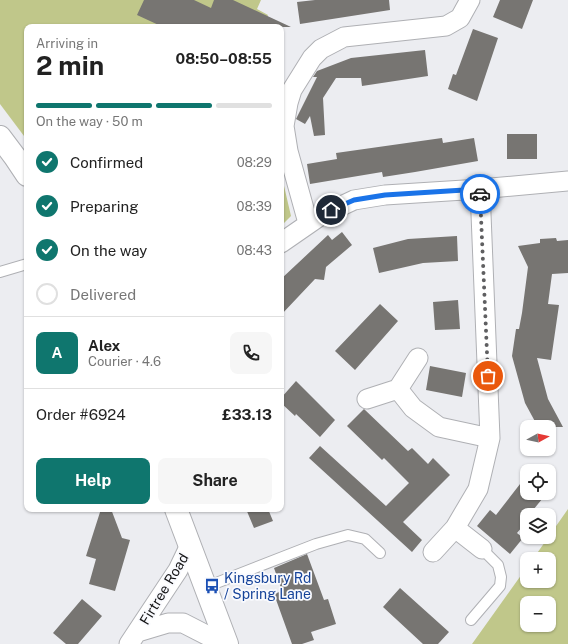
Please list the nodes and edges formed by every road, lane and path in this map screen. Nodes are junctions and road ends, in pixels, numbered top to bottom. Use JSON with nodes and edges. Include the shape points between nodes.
{"nodes":[{"id":1,"x":470,"y":0,"type":"edge"},
{"id":2,"x":0,"y":137,"type":"edge"},
{"id":3,"x":284,"y":151,"type":"edge"},
{"id":4,"x":24,"y":170,"type":"edge"},
{"id":5,"x":568,"y":181,"type":"edge"},
{"id":6,"x":480,"y":189,"type":"junction"},
{"id":7,"x":308,"y":223,"type":"junction"},
{"id":8,"x":284,"y":241,"type":"edge"},
{"id":9,"x":24,"y":265,"type":"edge"},
{"id":10,"x":0,"y":272,"type":"edge"},
{"id":11,"x":418,"y":358,"type":"dead end"},
{"id":12,"x":398,"y":389,"type":"junction"},
{"id":13,"x":367,"y":399,"type":"dead end"},
{"id":14,"x":490,"y":438,"type":"junction"},
{"id":15,"x":177,"y":512,"type":"edge"},
{"id":16,"x":455,"y":528,"type":"junction"},
{"id":17,"x":190,"y":545,"type":"junction"},
{"id":18,"x":482,"y":549,"type":"joint"},
{"id":19,"x":433,"y":552,"type":"dead end"},
{"id":20,"x":380,"y":553,"type":"dead end"},
{"id":21,"x":206,"y":587,"type":"junction"},
{"id":22,"x":471,"y":620,"type":"dead end"},
{"id":23,"x":134,"y":638,"type":"edge"},
{"id":24,"x":224,"y":644,"type":"edge"},
{"id":25,"x":227,"y":644,"type":"edge"}],
"edges":[{"from":1,"to":3,"type":"street","via":[[460,18],[446,26],[344,37],[321,49],[301,75],[288,103],[284,126]]},
{"from":2,"to":4,"type":"street"},
{"from":3,"to":7,"type":"street"},
{"from":5,"to":6,"type":"street"},
{"from":6,"to":7,"type":"street","via":[[385,195],[354,200]]},
{"from":6,"to":14,"type":"street"},
{"from":7,"to":8,"type":"street"},
{"from":9,"to":10,"type":"lane"},
{"from":11,"to":12,"type":"street"},
{"from":12,"to":13,"type":"street"},
{"from":12,"to":14,"type":"street","via":[[413,408],[439,427]]},
{"from":14,"to":16,"type":"street","via":[[478,489]]},
{"from":15,"to":17,"type":"street"},
{"from":16,"to":18,"type":"street"},
{"from":16,"to":19,"type":"street"},
{"from":17,"to":21,"type":"street"},
{"from":17,"to":23,"type":"street","name":"Firtree Road","via":[[178,570]]},
{"from":18,"to":22,"type":"lane","via":[[498,565],[500,586]]},
{"from":20,"to":21,"type":"lane","via":[[366,539],[348,535],[316,544]]},
{"from":21,"to":25,"type":"street"},
{"from":23,"to":24,"type":"street","name":"Firtree Road","via":[[168,623],[183,623]]}]}
